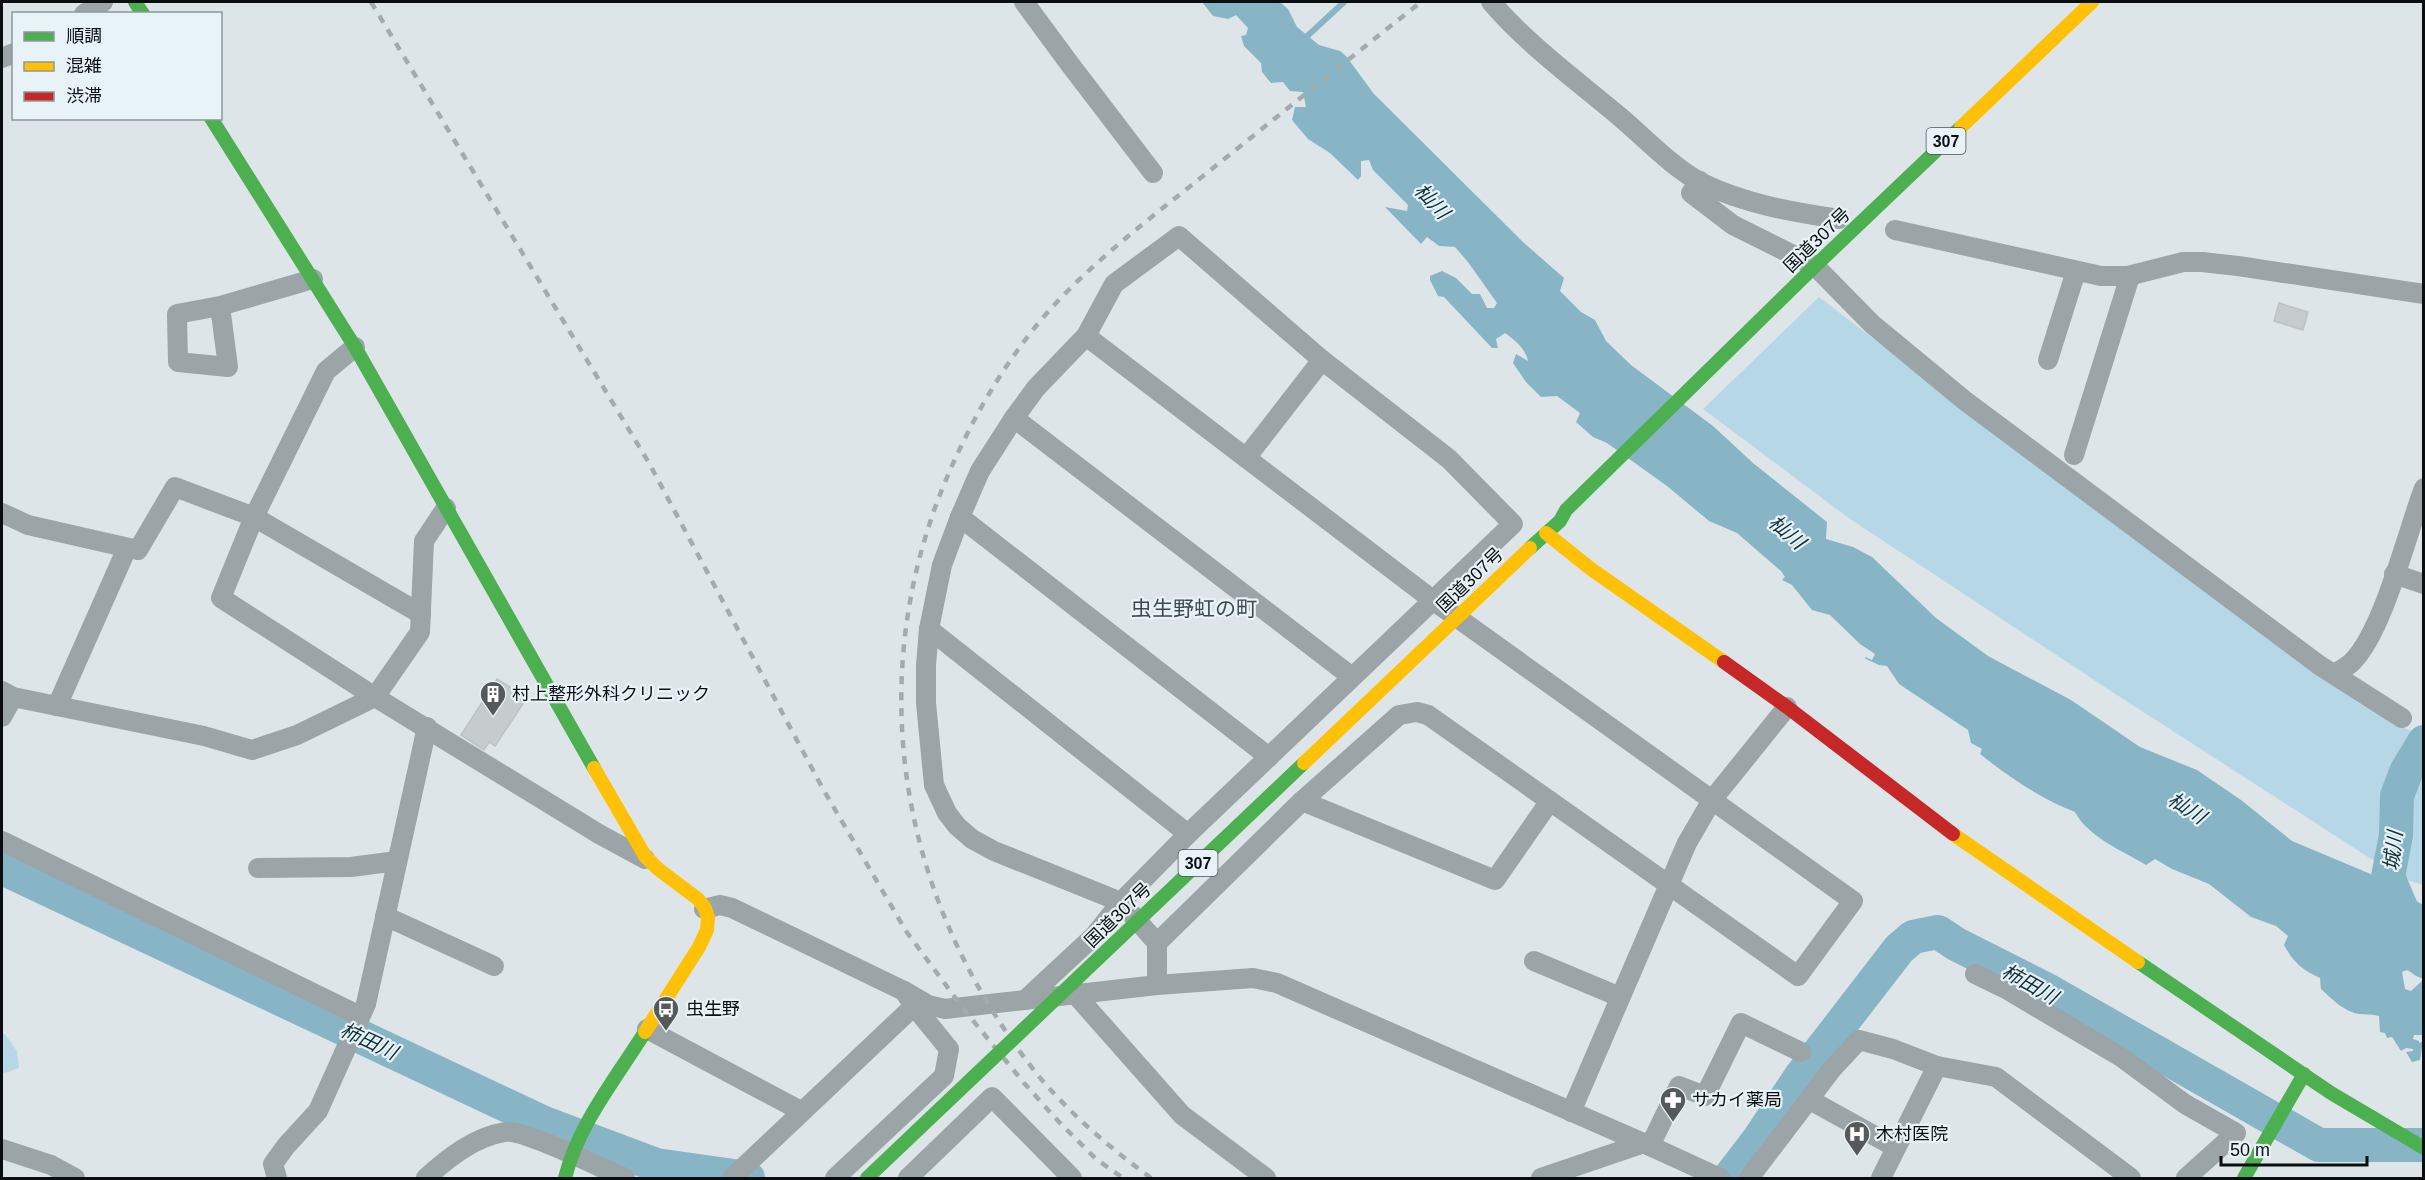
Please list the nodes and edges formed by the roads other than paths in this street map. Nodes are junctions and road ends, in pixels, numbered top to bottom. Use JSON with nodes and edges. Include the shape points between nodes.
{"nodes":[{"id":1,"x":103,"y":2,"type":"edge"},
{"id":2,"x":1024,"y":2,"type":"edge"},
{"id":3,"x":1491,"y":2,"type":"edge"},
{"id":4,"x":2092,"y":2,"type":"edge"},
{"id":5,"x":87,"y":12,"type":"edge"},
{"id":6,"x":212,"y":120,"type":"edge"},
{"id":7,"x":1153,"y":173,"type":"dead end"},
{"id":8,"x":1700,"y":182,"type":"junction"},
{"id":9,"x":1839,"y":219,"type":"dead end"},
{"id":10,"x":1894,"y":230,"type":"dead end"},
{"id":11,"x":1815,"y":266,"type":"junction"},
{"id":12,"x":2076,"y":271,"type":"junction"},
{"id":13,"x":2130,"y":276,"type":"junction"},
{"id":14,"x":313,"y":279,"type":"junction"},
{"id":15,"x":2424,"y":294,"type":"edge"},
{"id":16,"x":220,"y":306,"type":"dead end"},
{"id":17,"x":1086,"y":336,"type":"junction"},
{"id":18,"x":355,"y":347,"type":"junction"},
{"id":19,"x":1322,"y":360,"type":"junction"},
{"id":20,"x":2048,"y":360,"type":"dead end"},
{"id":21,"x":1014,"y":418,"type":"junction"},
{"id":22,"x":2074,"y":455,"type":"dead end"},
{"id":23,"x":1246,"y":458,"type":"junction"},
{"id":24,"x":2424,"y":488,"type":"edge"},
{"id":25,"x":446,"y":508,"type":"junction"},
{"id":26,"x":2,"y":513,"type":"edge"},
{"id":27,"x":254,"y":517,"type":"junction"},
{"id":28,"x":960,"y":517,"type":"junction"},
{"id":29,"x":2418,"y":522,"type":"edge"},
{"id":30,"x":1546,"y":534,"type":"junction"},
{"id":31,"x":127,"y":548,"type":"junction"},
{"id":32,"x":2394,"y":574,"type":"junction"},
{"id":33,"x":2424,"y":584,"type":"edge"},
{"id":34,"x":1434,"y":601,"type":"junction"},
{"id":35,"x":421,"y":614,"type":"junction"},
{"id":36,"x":929,"y":629,"type":"junction"},
{"id":37,"x":2334,"y":674,"type":"junction"},
{"id":38,"x":1352,"y":677,"type":"junction"},
{"id":39,"x":7,"y":694,"type":"edge"},
{"id":40,"x":375,"y":697,"type":"junction"},
{"id":41,"x":57,"y":706,"type":"junction"},
{"id":42,"x":1787,"y":707,"type":"junction"},
{"id":43,"x":2,"y":717,"type":"edge"},
{"id":44,"x":2402,"y":717,"type":"dead end"},
{"id":45,"x":427,"y":727,"type":"junction"},
{"id":46,"x":1269,"y":757,"type":"junction"},
{"id":47,"x":1712,"y":800,"type":"junction"},
{"id":48,"x":1302,"y":801,"type":"junction"},
{"id":49,"x":1550,"y":801,"type":"junction"},
{"id":50,"x":1188,"y":834,"type":"junction"},
{"id":51,"x":2,"y":841,"type":"edge"},
{"id":52,"x":397,"y":861,"type":"junction"},
{"id":53,"x":650,"y":862,"type":"junction"},
{"id":54,"x":258,"y":868,"type":"dead end"},
{"id":55,"x":1668,"y":886,"type":"junction"},
{"id":56,"x":1121,"y":902,"type":"junction"},
{"id":57,"x":704,"y":909,"type":"junction"},
{"id":58,"x":385,"y":916,"type":"junction"},
{"id":59,"x":1157,"y":943,"type":"junction"},
{"id":60,"x":1534,"y":961,"type":"dead end"},
{"id":61,"x":494,"y":966,"type":"dead end"},
{"id":62,"x":1975,"y":974,"type":"dead end"},
{"id":63,"x":1157,"y":985,"type":"junction"},
{"id":64,"x":1075,"y":994,"type":"junction"},
{"id":65,"x":1620,"y":997,"type":"junction"},
{"id":66,"x":909,"y":998,"type":"junction"},
{"id":67,"x":1025,"y":1000,"type":"junction"},
{"id":68,"x":360,"y":1016,"type":"junction"},
{"id":69,"x":647,"y":1029,"type":"junction"},
{"id":70,"x":1801,"y":1052,"type":"dead end"},
{"id":71,"x":1937,"y":1066,"type":"junction"},
{"id":72,"x":2304,"y":1074,"type":"junction"},
{"id":73,"x":1810,"y":1100,"type":"junction"},
{"id":74,"x":801,"y":1111,"type":"junction"},
{"id":75,"x":1571,"y":1112,"type":"junction"},
{"id":76,"x":1647,"y":1144,"type":"junction"},
{"id":77,"x":1895,"y":1147,"type":"junction"},
{"id":78,"x":2424,"y":1148,"type":"edge"},
{"id":79,"x":2,"y":1149,"type":"edge"},
{"id":80,"x":572,"y":1152,"type":"junction"},
{"id":81,"x":739,"y":1172,"type":"edge"},
{"id":82,"x":1718,"y":1178,"type":"edge"},
{"id":83,"x":75,"y":1179,"type":"edge"},
{"id":84,"x":277,"y":1179,"type":"edge"},
{"id":85,"x":426,"y":1179,"type":"edge"},
{"id":86,"x":565,"y":1179,"type":"edge"},
{"id":87,"x":625,"y":1179,"type":"edge"},
{"id":88,"x":835,"y":1179,"type":"edge"},
{"id":89,"x":867,"y":1179,"type":"edge"},
{"id":90,"x":908,"y":1179,"type":"edge"},
{"id":91,"x":1072,"y":1179,"type":"edge"},
{"id":92,"x":1266,"y":1179,"type":"edge"},
{"id":93,"x":1541,"y":1179,"type":"edge"},
{"id":94,"x":1749,"y":1179,"type":"edge"},
{"id":95,"x":1881,"y":1179,"type":"edge"},
{"id":96,"x":2131,"y":1179,"type":"edge"},
{"id":97,"x":2186,"y":1179,"type":"edge"},
{"id":98,"x":2244,"y":1179,"type":"edge"}],
"edges":[{"from":1,"to":5,"type":"street"},
{"from":2,"to":7,"type":"street"},
{"from":3,"to":8,"type":"street","via":[[1546,57]]},
{"from":4,"to":11,"type":"main road","name":"国道307号","number":"307"},
{"from":6,"to":14,"type":"main road"},
{"from":8,"to":9,"type":"street","via":[[1785,211]]},
{"from":8,"to":11,"type":"street","via":[[1691,193],[1733,225]]},
{"from":10,"to":12,"type":"street"},
{"from":11,"to":30,"type":"main road","name":"国道307号","number":"307"},
{"from":11,"to":37,"type":"street","via":[[1872,324],[1964,400]]},
{"from":12,"to":13,"type":"street"},
{"from":12,"to":20,"type":"street"},
{"from":13,"to":15,"type":"street","via":[[2184,262],[2202,262]]},
{"from":13,"to":22,"type":"street"},
{"from":14,"to":16,"type":"street"},
{"from":14,"to":18,"type":"main road"},
{"from":17,"to":19,"type":"street","via":[[1114,284],[1179,236]]},
{"from":17,"to":21,"type":"street","via":[[1036,388]]},
{"from":17,"to":23,"type":"street"},
{"from":18,"to":25,"type":"main road"},
{"from":18,"to":27,"type":"street","via":[[326,371]]},
{"from":19,"to":23,"type":"street"},
{"from":19,"to":34,"type":"street","via":[[1449,459],[1513,524]]},
{"from":21,"to":28,"type":"street","via":[[981,471]]},
{"from":21,"to":38,"type":"street"},
{"from":23,"to":34,"type":"street"},
{"from":24,"to":29,"type":"street"},
{"from":25,"to":35,"type":"street","via":[[424,542]]},
{"from":25,"to":53,"type":"main road"},
{"from":26,"to":31,"type":"street","via":[[28,525]]},
{"from":27,"to":31,"type":"street","via":[[175,487],[138,550]]},
{"from":27,"to":35,"type":"street"},
{"from":27,"to":40,"type":"street","via":[[221,598]]},
{"from":28,"to":36,"type":"street","via":[[942,565]]},
{"from":28,"to":46,"type":"street"},
{"from":29,"to":32,"type":"street"},
{"from":30,"to":42,"type":"main road"},
{"from":30,"to":89,"type":"main road","name":"国道307号","number":"307","bridge":true},
{"from":31,"to":41,"type":"street"},
{"from":32,"to":33,"type":"street"},
{"from":32,"to":37,"type":"street","via":[[2370,636],[2354,661]]},
{"from":34,"to":38,"type":"street"},
{"from":34,"to":47,"type":"street"},
{"from":35,"to":40,"type":"street","via":[[420,632]]},
{"from":36,"to":50,"type":"street"},
{"from":36,"to":56,"type":"street","via":[[926,703],[932,769],[934,785],[947,813],[972,839],[994,851]]},
{"from":37,"to":44,"type":"street"},
{"from":38,"to":46,"type":"street"},
{"from":39,"to":41,"type":"street"},
{"from":39,"to":43,"type":"street"},
{"from":40,"to":41,"type":"street","via":[[297,735],[252,750],[204,736]]},
{"from":40,"to":45,"type":"street"},
{"from":42,"to":47,"type":"street"},
{"from":42,"to":72,"type":"main road","via":[[1934,820]]},
{"from":45,"to":52,"type":"street"},
{"from":45,"to":53,"type":"street"},
{"from":46,"to":50,"type":"street"},
{"from":47,"to":55,"type":"street"},
{"from":47,"to":55,"type":"street","via":[[1853,901],[1798,976]]},
{"from":48,"to":49,"type":"street","via":[[1495,879]]},
{"from":48,"to":49,"type":"street","via":[[1399,715],[1417,712],[1428,715]]},
{"from":48,"to":59,"type":"street"},
{"from":49,"to":55,"type":"street"},
{"from":50,"to":56,"type":"street"},
{"from":51,"to":68,"type":"street"},
{"from":52,"to":54,"type":"street","via":[[351,867]]},
{"from":52,"to":58,"type":"street"},
{"from":53,"to":57,"type":"main road","via":[[689,890]]},
{"from":55,"to":65,"type":"street"},
{"from":56,"to":59,"type":"street"},
{"from":56,"to":67,"type":"street","via":[[1095,935]]},
{"from":57,"to":66,"type":"street","via":[[720,905],[732,908]]},
{"from":57,"to":69,"type":"main road","via":[[707,930],[699,947]]},
{"from":58,"to":61,"type":"street"},
{"from":58,"to":68,"type":"street"},
{"from":59,"to":63,"type":"street"},
{"from":60,"to":65,"type":"street"},
{"from":62,"to":97,"type":"street","via":[[2121,1057],[2185,1104],[2236,1133]]},
{"from":63,"to":64,"type":"street"},
{"from":63,"to":75,"type":"street","via":[[1253,978],[1277,983]]},
{"from":64,"to":67,"type":"street"},
{"from":64,"to":92,"type":"street","via":[[1182,1115]]},
{"from":65,"to":75,"type":"street"},
{"from":66,"to":67,"type":"street","via":[[945,1010]]},
{"from":66,"to":74,"type":"street"},
{"from":66,"to":88,"type":"street","via":[[950,1049],[944,1076]]},
{"from":68,"to":84,"type":"street","via":[[318,1111],[273,1164]]},
{"from":69,"to":74,"type":"street"},
{"from":69,"to":80,"type":"main road"},
{"from":70,"to":76,"type":"street","via":[[1741,1023],[1705,1096],[1679,1086]]},
{"from":71,"to":73,"type":"street","via":[[1859,1040]]},
{"from":71,"to":77,"type":"street"},
{"from":71,"to":96,"type":"street","via":[[1996,1077]]},
{"from":72,"to":78,"type":"main road"},
{"from":72,"to":98,"type":"main road"},
{"from":73,"to":77,"type":"street"},
{"from":73,"to":94,"type":"street"},
{"from":74,"to":81,"type":"street"},
{"from":75,"to":76,"type":"street"},
{"from":76,"to":82,"type":"street"},
{"from":76,"to":93,"type":"street"},
{"from":77,"to":95,"type":"street"},
{"from":79,"to":83,"type":"street","via":[[51,1165]]},
{"from":80,"to":85,"type":"street","via":[[506,1132],[465,1148]]},
{"from":80,"to":86,"type":"main road"},
{"from":80,"to":87,"type":"street"},
{"from":90,"to":91,"type":"street","via":[[992,1097]]}]}
